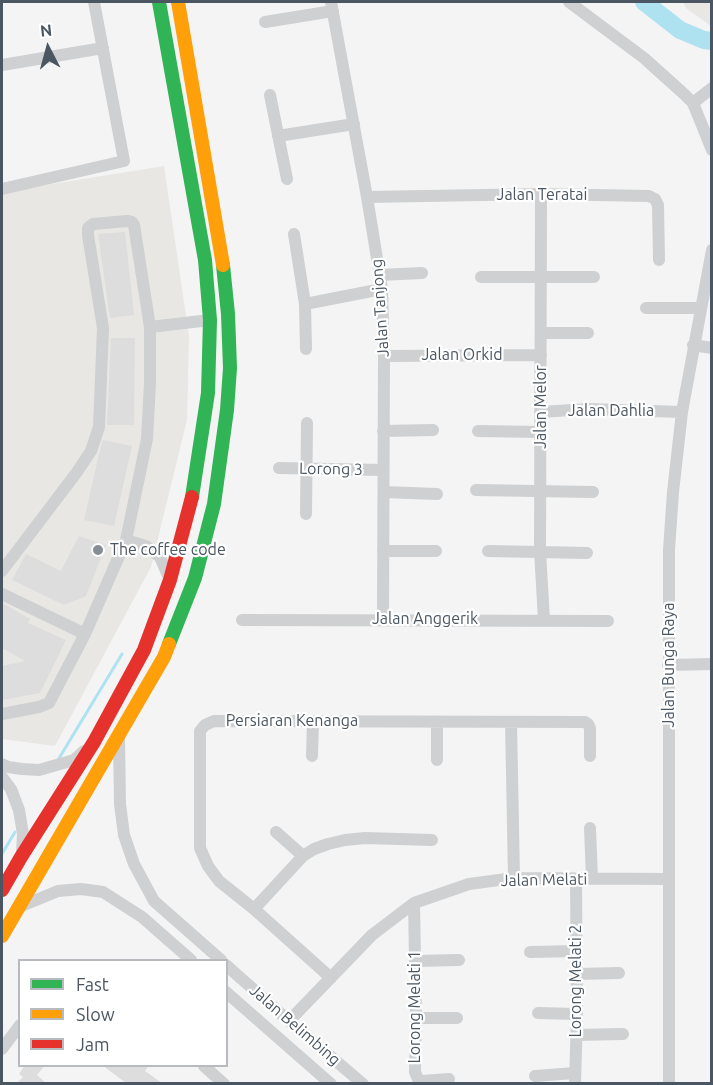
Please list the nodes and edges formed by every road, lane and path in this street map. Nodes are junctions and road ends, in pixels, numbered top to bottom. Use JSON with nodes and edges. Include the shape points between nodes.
{"nodes":[{"id":1,"x":94,"y":2,"type":"edge"},
{"id":2,"x":159,"y":2,"type":"edge"},
{"id":3,"x":178,"y":2,"type":"edge"},
{"id":4,"x":569,"y":2,"type":"edge"},
{"id":5,"x":332,"y":6,"type":"edge"},
{"id":6,"x":265,"y":22,"type":"dead end"},
{"id":7,"x":103,"y":48,"type":"junction"},
{"id":8,"x":2,"y":65,"type":"edge"},
{"id":9,"x":711,"y":88,"type":"edge"},
{"id":10,"x":270,"y":95,"type":"dead end"},
{"id":11,"x":693,"y":103,"type":"junction"},
{"id":12,"x":354,"y":124,"type":"junction"},
{"id":13,"x":278,"y":136,"type":"junction"},
{"id":14,"x":711,"y":150,"type":"edge"},
{"id":15,"x":286,"y":178,"type":"dead end"},
{"id":16,"x":2,"y":189,"type":"edge"},
{"id":17,"x":542,"y":194,"type":"junction"},
{"id":18,"x":367,"y":197,"type":"junction"},
{"id":19,"x":294,"y":234,"type":"dead end"},
{"id":20,"x":711,"y":250,"type":"edge"},
{"id":21,"x":659,"y":260,"type":"dead end"},
{"id":22,"x":422,"y":273,"type":"dead end"},
{"id":23,"x":380,"y":275,"type":"junction"},
{"id":24,"x":481,"y":277,"type":"dead end"},
{"id":25,"x":541,"y":277,"type":"junction"},
{"id":26,"x":594,"y":277,"type":"dead end"},
{"id":27,"x":382,"y":289,"type":"junction"},
{"id":28,"x":304,"y":304,"type":"junction"},
{"id":29,"x":646,"y":308,"type":"dead end"},
{"id":30,"x":701,"y":308,"type":"junction"},
{"id":31,"x":210,"y":320,"type":"junction"},
{"id":32,"x":150,"y":327,"type":"junction"},
{"id":33,"x":541,"y":333,"type":"junction"},
{"id":34,"x":588,"y":333,"type":"dead end"},
{"id":35,"x":693,"y":345,"type":"junction"},
{"id":36,"x":711,"y":348,"type":"edge"},
{"id":37,"x":306,"y":349,"type":"dead end"},
{"id":38,"x":541,"y":355,"type":"junction"},
{"id":39,"x":384,"y":356,"type":"junction"},
{"id":40,"x":540,"y":412,"type":"junction"},
{"id":41,"x":682,"y":412,"type":"junction"},
{"id":42,"x":307,"y":423,"type":"dead end"},
{"id":43,"x":433,"y":430,"type":"dead end"},
{"id":44,"x":383,"y":431,"type":"junction"},
{"id":45,"x":478,"y":432,"type":"dead end"},
{"id":46,"x":540,"y":432,"type":"junction"},
{"id":47,"x":279,"y":468,"type":"dead end"},
{"id":48,"x":306,"y":469,"type":"junction"},
{"id":49,"x":383,"y":470,"type":"junction"},
{"id":50,"x":476,"y":490,"type":"dead end"},
{"id":51,"x":384,"y":492,"type":"junction"},
{"id":52,"x":540,"y":492,"type":"junction"},
{"id":53,"x":593,"y":492,"type":"dead end"},
{"id":54,"x":437,"y":494,"type":"dead end"},
{"id":55,"x":306,"y":514,"type":"dead end"},
{"id":56,"x":126,"y":540,"type":"junction"},
{"id":57,"x":383,"y":551,"type":"junction"},
{"id":58,"x":436,"y":551,"type":"dead end"},
{"id":59,"x":488,"y":551,"type":"dead end"},
{"id":60,"x":540,"y":551,"type":"junction"},
{"id":61,"x":587,"y":553,"type":"dead end"},
{"id":62,"x":2,"y":571,"type":"edge"},
{"id":63,"x":170,"y":580,"type":"junction"},
{"id":64,"x":2,"y":594,"type":"edge"},
{"id":65,"x":383,"y":619,"type":"junction"},
{"id":66,"x":242,"y":620,"type":"dead end"},
{"id":67,"x":544,"y":620,"type":"junction"},
{"id":68,"x":608,"y":621,"type":"dead end"},
{"id":69,"x":85,"y":634,"type":"junction"},
{"id":70,"x":711,"y":664,"type":"edge"},
{"id":71,"x":668,"y":665,"type":"junction"},
{"id":72,"x":2,"y":714,"type":"edge"},
{"id":73,"x":313,"y":721,"type":"junction"},
{"id":74,"x":437,"y":722,"type":"junction"},
{"id":75,"x":511,"y":722,"type":"junction"},
{"id":76,"x":119,"y":735,"type":"junction"},
{"id":77,"x":94,"y":742,"type":"junction"},
{"id":78,"x":312,"y":756,"type":"dead end"},
{"id":79,"x":590,"y":756,"type":"dead end"},
{"id":80,"x":437,"y":760,"type":"dead end"},
{"id":81,"x":2,"y":764,"type":"edge"},
{"id":82,"x":2,"y":777,"type":"edge"},
{"id":83,"x":590,"y":828,"type":"dead end"},
{"id":84,"x":276,"y":832,"type":"dead end"},
{"id":85,"x":432,"y":840,"type":"dead end"},
{"id":86,"x":303,"y":856,"type":"junction"},
{"id":87,"x":21,"y":857,"type":"junction"},
{"id":88,"x":514,"y":878,"type":"junction"},
{"id":89,"x":576,"y":879,"type":"junction"},
{"id":90,"x":592,"y":879,"type":"junction"},
{"id":91,"x":669,"y":879,"type":"junction"},
{"id":92,"x":2,"y":890,"type":"edge"},
{"id":93,"x":414,"y":903,"type":"junction"},
{"id":94,"x":19,"y":907,"type":"junction"},
{"id":95,"x":254,"y":909,"type":"junction"},
{"id":96,"x":2,"y":936,"type":"edge"},
{"id":97,"x":576,"y":951,"type":"junction"},
{"id":98,"x":530,"y":952,"type":"dead end"},
{"id":99,"x":190,"y":959,"type":"edge"},
{"id":100,"x":220,"y":959,"type":"edge"},
{"id":101,"x":459,"y":960,"type":"dead end"},
{"id":102,"x":415,"y":961,"type":"junction"},
{"id":103,"x":228,"y":967,"type":"edge"},
{"id":104,"x":619,"y":973,"type":"dead end"},
{"id":105,"x":577,"y":974,"type":"junction"},
{"id":106,"x":331,"y":978,"type":"junction"},
{"id":107,"x":228,"y":994,"type":"edge"},
{"id":108,"x":538,"y":1013,"type":"dead end"},
{"id":109,"x":577,"y":1014,"type":"junction"},
{"id":110,"x":416,"y":1018,"type":"junction"},
{"id":111,"x":457,"y":1018,"type":"dead end"},
{"id":112,"x":290,"y":1021,"type":"junction"},
{"id":113,"x":18,"y":1028,"type":"edge"},
{"id":114,"x":623,"y":1034,"type":"dead end"},
{"id":115,"x":576,"y":1035,"type":"junction"},
{"id":116,"x":2,"y":1049,"type":"edge"},
{"id":117,"x":206,"y":1067,"type":"edge"},
{"id":118,"x":535,"y":1076,"type":"dead end"},
{"id":119,"x":449,"y":1078,"type":"dead end"},
{"id":120,"x":575,"y":1078,"type":"edge"},
{"id":121,"x":224,"y":1083,"type":"edge"},
{"id":122,"x":332,"y":1083,"type":"edge"},
{"id":123,"x":363,"y":1083,"type":"edge"},
{"id":124,"x":669,"y":1083,"type":"edge"}],
"edges":[{"from":1,"to":7,"type":"street"},
{"from":2,"to":31,"type":"main road","via":[[205,260]]},
{"from":3,"to":76,"type":"main road","via":[[222,249],[230,368],[227,410],[214,504],[195,578],[164,657]]},
{"from":4,"to":11,"type":"street","via":[[644,58]]},
{"from":5,"to":6,"type":"street"},
{"from":5,"to":12,"type":"street","name":"Jalan Tanjong"},
{"from":7,"to":8,"type":"street"},
{"from":7,"to":16,"type":"street","via":[[124,161]]},
{"from":9,"to":11,"type":"street"},
{"from":10,"to":13,"type":"street"},
{"from":11,"to":14,"type":"street"},
{"from":12,"to":13,"type":"street"},
{"from":12,"to":18,"type":"street","name":"Jalan Tanjong"},
{"from":13,"to":15,"type":"street"},
{"from":17,"to":18,"type":"street","name":"Jalan Teratai"},
{"from":17,"to":21,"type":"street","name":"Jalan Teratai","via":[[655,198]]},
{"from":17,"to":25,"type":"street","name":"Jalan Melor"},
{"from":18,"to":23,"type":"street","name":"Jalan Tanjong"},
{"from":19,"to":28,"type":"street"},
{"from":20,"to":30,"type":"street","name":"Jalan Bunga Raya"},
{"from":22,"to":23,"type":"street"},
{"from":23,"to":27,"type":"street","name":"Jalan Tanjong"},
{"from":24,"to":25,"type":"street"},
{"from":25,"to":26,"type":"street"},
{"from":25,"to":33,"type":"street","name":"Jalan Melor"},
{"from":27,"to":28,"type":"street"},
{"from":27,"to":39,"type":"street","name":"Jalan Tanjong"},
{"from":28,"to":37,"type":"street"},
{"from":29,"to":30,"type":"street"},
{"from":30,"to":35,"type":"street","name":"Jalan Bunga Raya"},
{"from":31,"to":32,"type":"street"},
{"from":31,"to":63,"type":"main road","via":[[208,393],[200,448],[191,503]]},
{"from":32,"to":56,"type":"street","via":[[147,439]]},
{"from":32,"to":62,"type":"street","via":[[134,225],[127,221],[93,224],[88,235],[102,328],[99,427],[91,451]]},
{"from":33,"to":34,"type":"street"},
{"from":33,"to":38,"type":"street","name":"Jalan Melor"},
{"from":35,"to":36,"type":"street"},
{"from":35,"to":41,"type":"street","name":"Jalan Bunga Raya"},
{"from":38,"to":39,"type":"street","name":"Jalan Orkid"},
{"from":38,"to":40,"type":"street","name":"Jalan Melor"},
{"from":39,"to":44,"type":"street","name":"Jalan Tanjong"},
{"from":40,"to":41,"type":"street","name":"Jalan Dahlia"},
{"from":40,"to":46,"type":"street","name":"Jalan Melor"},
{"from":41,"to":71,"type":"street","name":"Jalan Bunga Raya","via":[[669,550]]},
{"from":42,"to":48,"type":"street"},
{"from":43,"to":44,"type":"street"},
{"from":44,"to":49,"type":"street","name":"Jalan Tanjong"},
{"from":45,"to":46,"type":"street"},
{"from":46,"to":52,"type":"street","name":"Jalan Melor"},
{"from":47,"to":48,"type":"street","name":"Lorong 3"},
{"from":48,"to":49,"type":"street","name":"Lorong 3"},
{"from":48,"to":55,"type":"street"},
{"from":49,"to":51,"type":"street","name":"Jalan Tanjong"},
{"from":50,"to":52,"type":"street"},
{"from":51,"to":54,"type":"street"},
{"from":51,"to":57,"type":"street","name":"Jalan Tanjong"},
{"from":52,"to":53,"type":"street"},
{"from":52,"to":60,"type":"street","name":"Jalan Melor"},
{"from":56,"to":63,"type":"street","via":[[146,546],[160,557]]},
{"from":56,"to":69,"type":"street"},
{"from":57,"to":58,"type":"street"},
{"from":57,"to":65,"type":"street","name":"Jalan Tanjong"},
{"from":59,"to":60,"type":"street"},
{"from":60,"to":61,"type":"street"},
{"from":60,"to":67,"type":"street","name":"Jalan Melor"},
{"from":63,"to":77,"type":"main road","via":[[144,650]]},
{"from":64,"to":69,"type":"street"},
{"from":65,"to":66,"type":"street","name":"Jalan Anggerik"},
{"from":65,"to":67,"type":"street","name":"Jalan Anggerik"},
{"from":67,"to":68,"type":"street","name":"Jalan Anggerik"},
{"from":69,"to":72,"type":"street","via":[[49,703]]},
{"from":70,"to":71,"type":"street"},
{"from":71,"to":91,"type":"street","name":"Jalan Bunga Raya"},
{"from":73,"to":74,"type":"street","name":"Persiaran Kenanga"},
{"from":73,"to":78,"type":"street"},
{"from":73,"to":95,"type":"street","name":"Persiaran Kenanga","via":[[214,721],[200,731],[200,848],[219,881]]},
{"from":74,"to":75,"type":"street","name":"Persiaran Kenanga"},
{"from":74,"to":80,"type":"street"},
{"from":75,"to":79,"type":"street","name":"Persiaran Kenanga","via":[[585,722],[590,728]]},
{"from":75,"to":88,"type":"street"},
{"from":76,"to":94,"type":"main road"},
{"from":76,"to":100,"type":"street","via":[[124,835],[134,864],[154,901]]},
{"from":77,"to":81,"type":"street","via":[[74,760],[39,770]]},
{"from":77,"to":87,"type":"main road"},
{"from":82,"to":87,"type":"street","via":[[19,810]]},
{"from":83,"to":90,"type":"street"},
{"from":84,"to":86,"type":"street"},
{"from":85,"to":86,"type":"street","via":[[345,840]]},
{"from":86,"to":95,"type":"street"},
{"from":87,"to":92,"type":"main road"},
{"from":88,"to":89,"type":"street","name":"Jalan Melati"},
{"from":88,"to":93,"type":"street","name":"Jalan Melati","via":[[469,884]]},
{"from":89,"to":90,"type":"street","name":"Jalan Melati"},
{"from":89,"to":97,"type":"street","name":"Lorong Melati 2"},
{"from":90,"to":91,"type":"street","name":"Jalan Melati"},
{"from":91,"to":124,"type":"street","name":"Jalan Bunga Raya"},
{"from":93,"to":102,"type":"street","name":"Lorong Melati 1"},
{"from":93,"to":106,"type":"street","name":"Jalan Melati","via":[[372,935]]},
{"from":94,"to":96,"type":"main road"},
{"from":94,"to":99,"type":"street","via":[[58,891],[103,892],[142,917]]},
{"from":95,"to":106,"type":"street","name":"Persiaran Kenanga"},
{"from":97,"to":98,"type":"street"},
{"from":97,"to":105,"type":"street","name":"Lorong Melati 2"},
{"from":101,"to":102,"type":"street"},
{"from":102,"to":110,"type":"street","name":"Lorong Melati 1"},
{"from":103,"to":112,"type":"street","name":"Jalan Belimbing"},
{"from":104,"to":105,"type":"street"},
{"from":105,"to":109,"type":"street","name":"Lorong Melati 2"},
{"from":106,"to":112,"type":"street","name":"Jalan Melati"},
{"from":107,"to":122,"type":"street","name":"Jalan Belimbing"},
{"from":108,"to":109,"type":"street"},
{"from":109,"to":115,"type":"street","name":"Lorong Melati 2"},
{"from":110,"to":111,"type":"street"},
{"from":110,"to":119,"type":"street","name":"Lorong Melati 1","via":[[418,1079]]},
{"from":112,"to":123,"type":"street","name":"Jalan Belimbing"},
{"from":113,"to":116,"type":"street"},
{"from":114,"to":115,"type":"street"},
{"from":115,"to":120,"type":"street","name":"Lorong Melati 2"},
{"from":117,"to":121,"type":"street"},
{"from":118,"to":120,"type":"street"}]}
